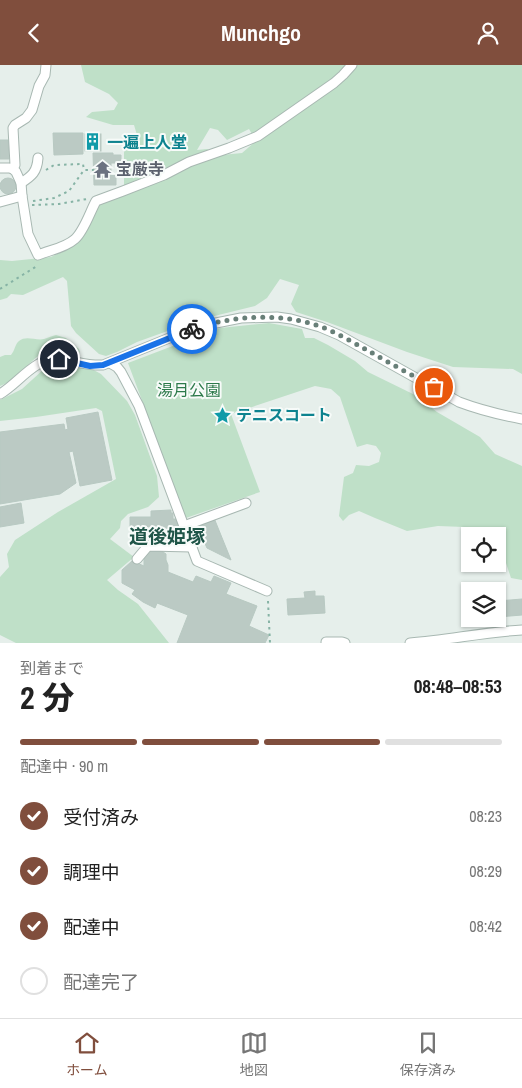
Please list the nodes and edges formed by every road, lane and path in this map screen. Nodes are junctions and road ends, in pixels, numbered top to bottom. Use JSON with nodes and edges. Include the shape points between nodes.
{"nodes":[{"id":1,"x":46,"y":65,"type":"edge"},
{"id":2,"x":352,"y":65,"type":"edge"},
{"id":3,"x":38,"y":159,"type":"dead end"},
{"id":4,"x":0,"y":168,"type":"edge"},
{"id":5,"x":13,"y":169,"type":"junction"},
{"id":6,"x":46,"y":170,"type":"dead end"},
{"id":7,"x":84,"y":170,"type":"junction"},
{"id":8,"x":94,"y":170,"type":"dead end"},
{"id":9,"x":21,"y":183,"type":"junction"},
{"id":10,"x":22,"y":199,"type":"junction"},
{"id":11,"x":0,"y":201,"type":"edge"},
{"id":12,"x":96,"y":201,"type":"junction"},
{"id":13,"x":38,"y":255,"type":"junction"},
{"id":14,"x":0,"y":289,"type":"edge"},
{"id":15,"x":110,"y":363,"type":"junction"},
{"id":16,"x":0,"y":394,"type":"edge"},
{"id":17,"x":522,"y":419,"type":"edge"},
{"id":18,"x":246,"y":503,"type":"dead end"},
{"id":19,"x":184,"y":526,"type":"junction"},
{"id":20,"x":192,"y":547,"type":"junction"},
{"id":21,"x":137,"y":559,"type":"dead end"},
{"id":22,"x":267,"y":591,"type":"joint"},
{"id":23,"x":522,"y":630,"type":"edge"},
{"id":24,"x":326,"y":642,"type":"edge"},
{"id":25,"x":270,"y":643,"type":"edge"},
{"id":26,"x":345,"y":643,"type":"edge"},
{"id":27,"x":410,"y":643,"type":"edge"}],
"edges":[{"from":1,"to":5,"type":"street","via":[[31,112],[13,128]]},
{"from":2,"to":12,"type":"street","via":[[334,83],[258,135]]},
{"from":3,"to":9,"type":"street","via":[[30,178]]},
{"from":4,"to":5,"type":"street"},
{"from":5,"to":9,"type":"street"},
{"from":6,"to":7,"type":"path","via":[[54,165],[83,164]]},
{"from":7,"to":8,"type":"path"},
{"from":7,"to":10,"type":"path","via":[[69,191],[54,198]]},
{"from":9,"to":10,"type":"street"},
{"from":10,"to":11,"type":"street"},
{"from":10,"to":12,"type":"path","via":[[30,205]]},
{"from":10,"to":13,"type":"street","via":[[28,234]]},
{"from":12,"to":13,"type":"street","via":[[75,239]]},
{"from":13,"to":14,"type":"path","via":[[37,266]]},
{"from":15,"to":16,"type":"street","via":[[90,366],[48,359]]},
{"from":15,"to":17,"type":"street","via":[[201,326],[241,318],[277,317],[339,335],[459,403]]},
{"from":15,"to":19,"type":"street","via":[[121,372],[139,406]]},
{"from":18,"to":19,"type":"street"},
{"from":19,"to":20,"type":"street"},
{"from":20,"to":21,"type":"street","via":[[148,547]]},
{"from":20,"to":22,"type":"street","via":[[197,561]]},
{"from":22,"to":25,"type":"path"},
{"from":23,"to":27,"type":"street"},
{"from":24,"to":26,"type":"street"}]}
